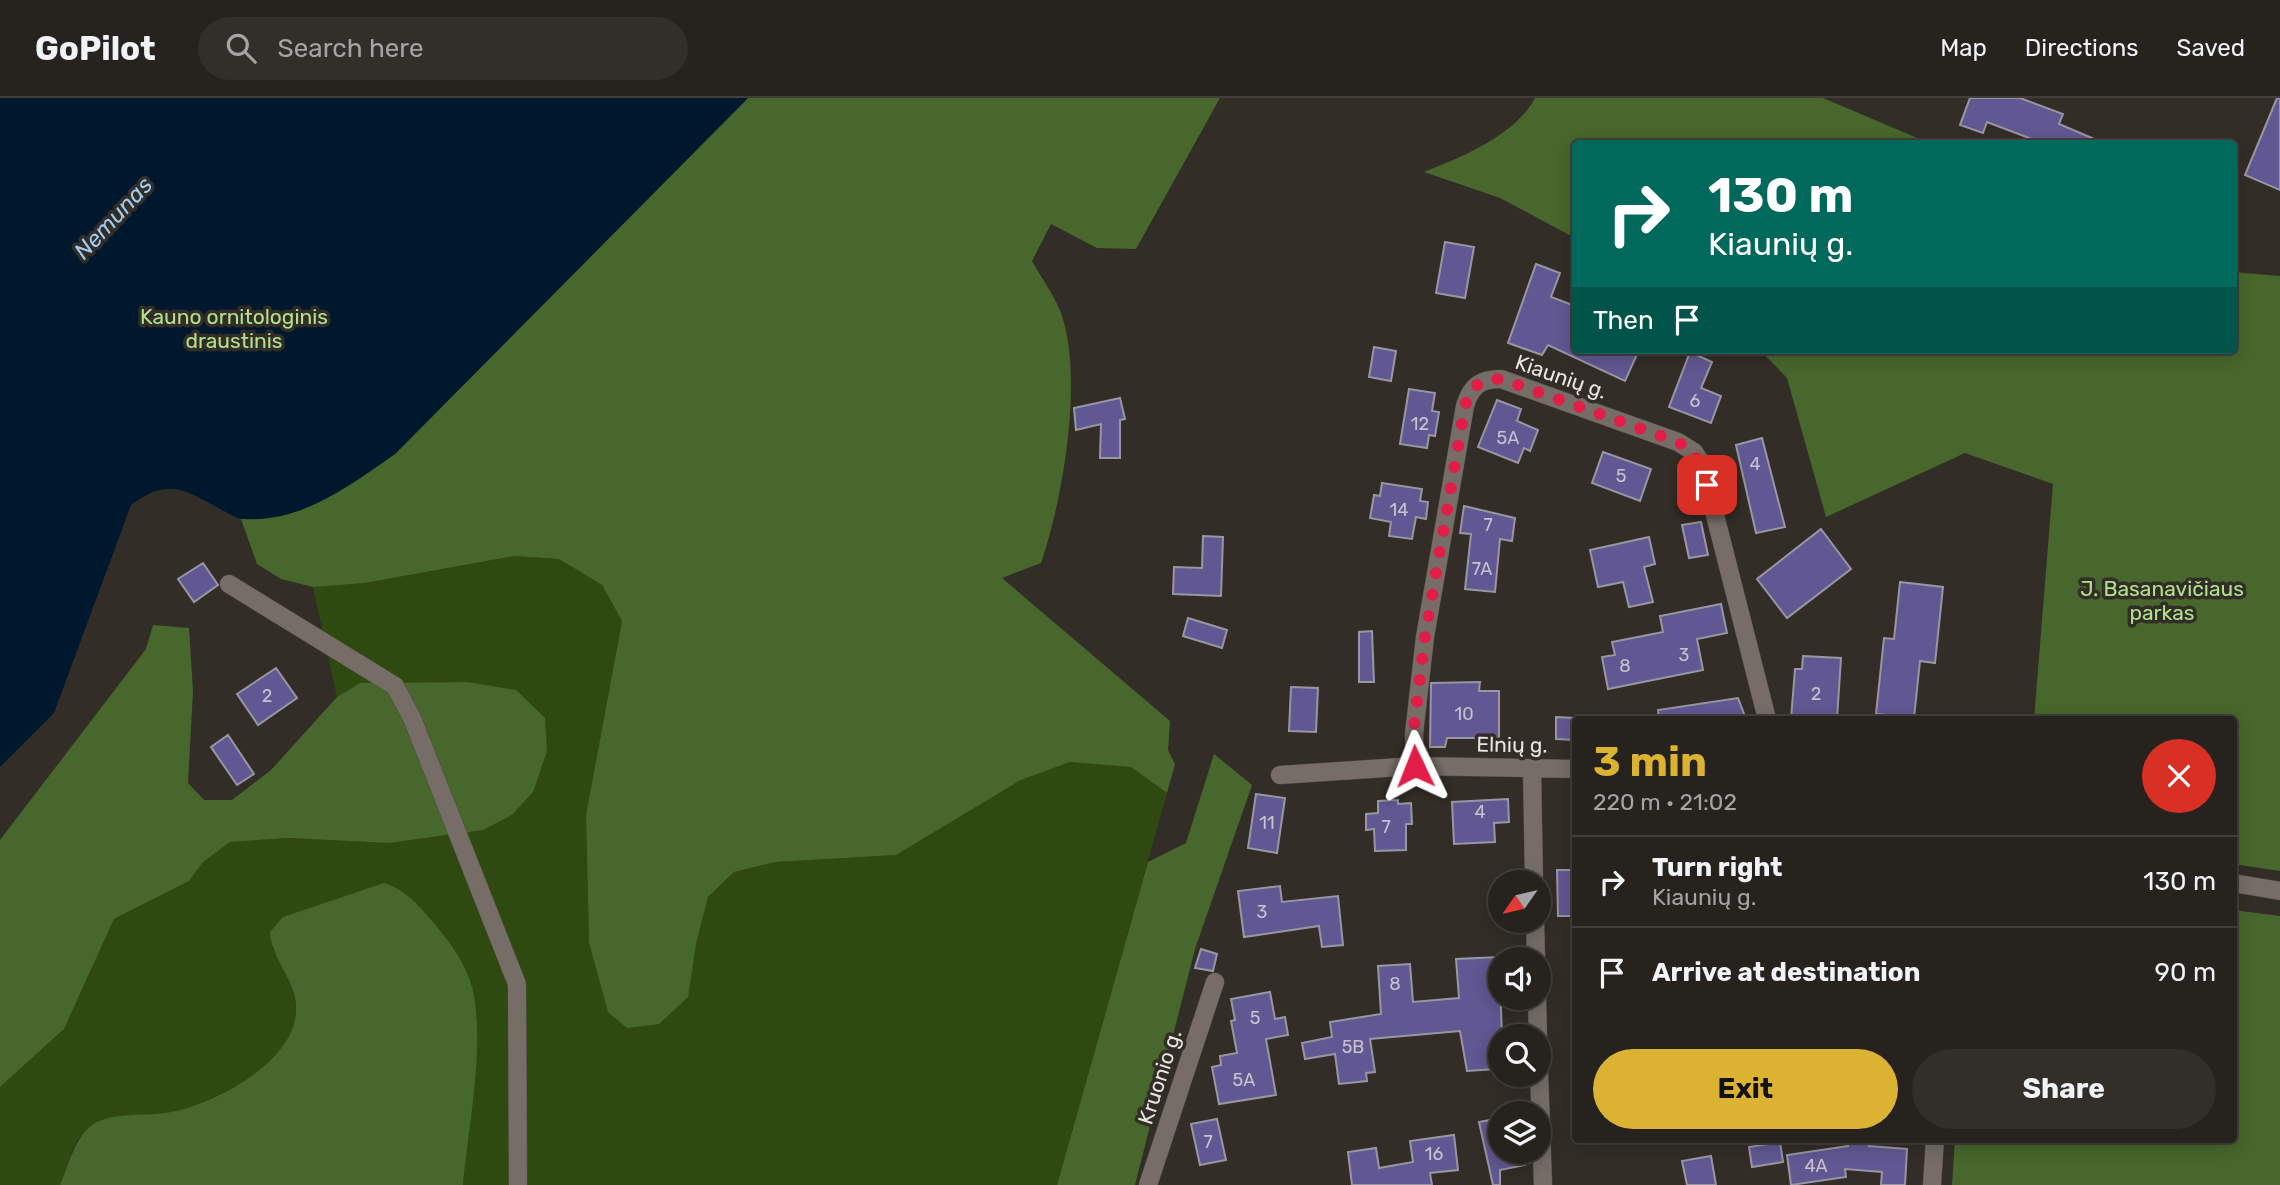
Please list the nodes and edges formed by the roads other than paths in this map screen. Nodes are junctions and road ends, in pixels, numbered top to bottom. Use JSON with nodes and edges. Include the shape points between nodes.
{"nodes":[{"id":1,"x":229,"y":584,"type":"dead end"},
{"id":2,"x":1767,"y":716,"type":"edge"},
{"id":3,"x":1415,"y":766,"type":"junction"},
{"id":4,"x":1532,"y":768,"type":"junction"},
{"id":5,"x":1572,"y":769,"type":"edge"},
{"id":6,"x":1280,"y":775,"type":"dead end"},
{"id":7,"x":1534,"y":870,"type":"edge"},
{"id":8,"x":2237,"y":884,"type":"edge"},
{"id":9,"x":2280,"y":891,"type":"edge"},
{"id":10,"x":1215,"y":982,"type":"dead end"},
{"id":11,"x":1540,"y":1087,"type":"edge"},
{"id":12,"x":1935,"y":1143,"type":"edge"},
{"id":13,"x":518,"y":1185,"type":"edge"},
{"id":14,"x":1149,"y":1185,"type":"edge"},
{"id":15,"x":1543,"y":1185,"type":"edge"},
{"id":16,"x":1932,"y":1185,"type":"edge"}],
"edges":[{"from":1,"to":13,"type":"street","via":[[396,686],[412,718],[517,984]]},
{"from":2,"to":3,"type":"street","name":"Kiaunių g.","via":[[1702,464],[1694,452],[1640,428],[1501,379],[1489,379],[1469,391],[1465,406],[1425,637],[1413,734]]},
{"from":3,"to":4,"type":"street","name":"Elnių g."},
{"from":3,"to":6,"type":"street","name":"Elnių g."},
{"from":4,"to":5,"type":"street","name":"Elnių g."},
{"from":4,"to":7,"type":"street"},
{"from":8,"to":9,"type":"street"},
{"from":10,"to":14,"type":"street","name":"Kruonio g."},
{"from":11,"to":15,"type":"street"},
{"from":12,"to":16,"type":"street"}]}
